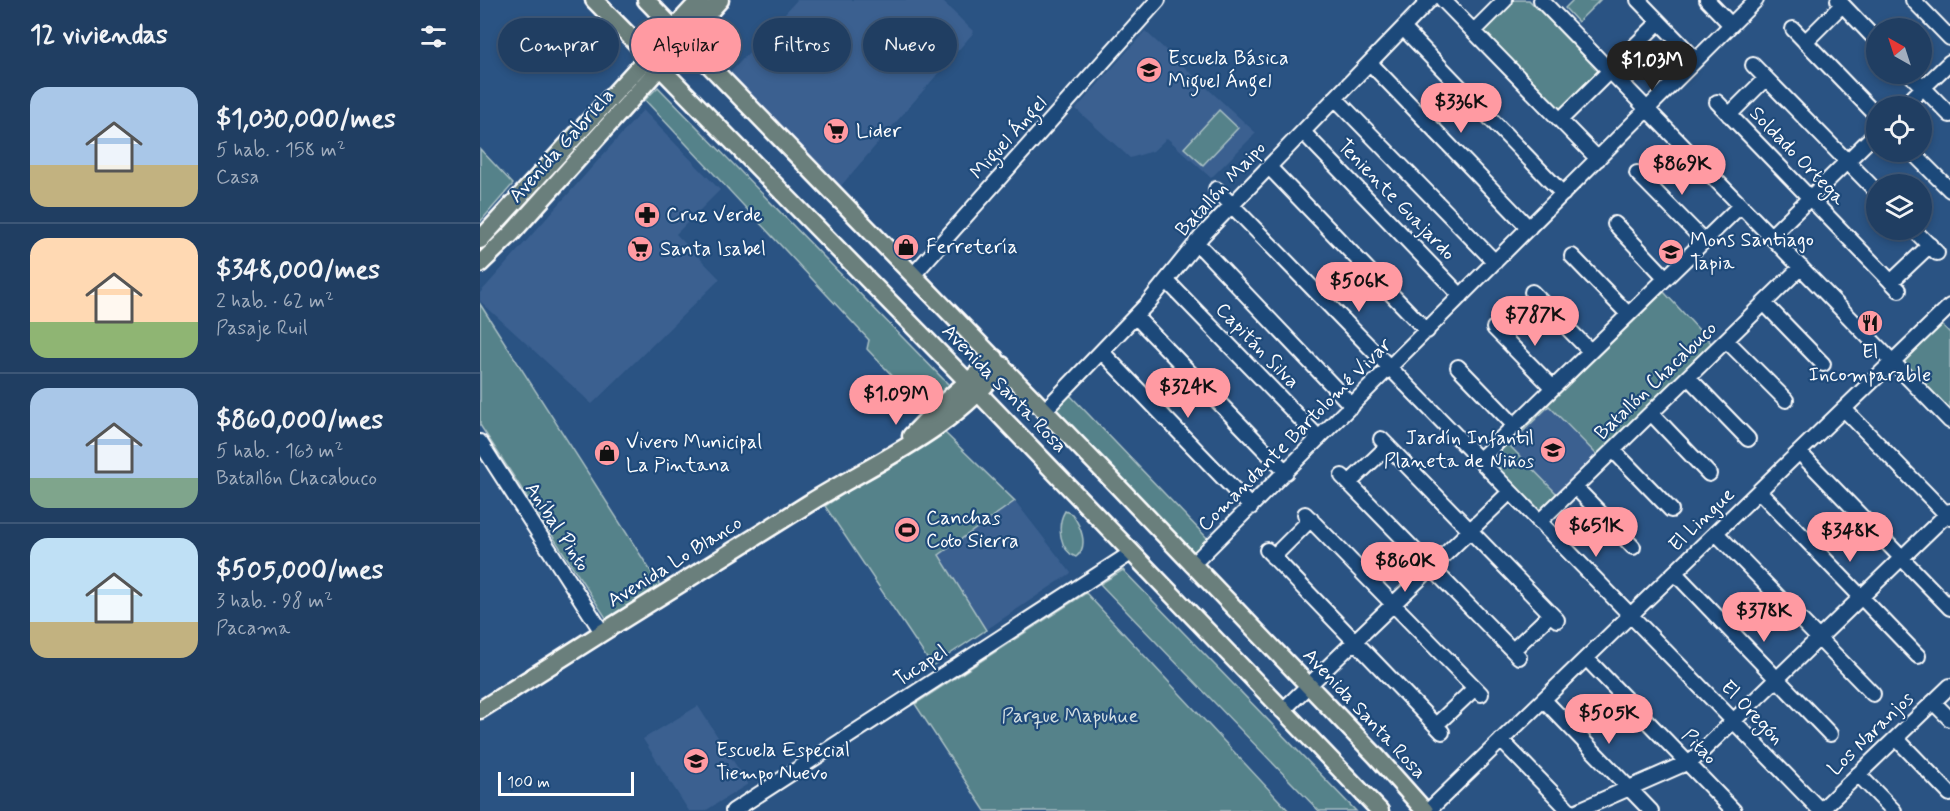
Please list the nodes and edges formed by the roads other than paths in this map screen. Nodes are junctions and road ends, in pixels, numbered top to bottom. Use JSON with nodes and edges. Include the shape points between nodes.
{"nodes":[{"id":1,"x":594,"y":0,"type":"edge"},
{"id":2,"x":646,"y":0,"type":"edge"},
{"id":3,"x":700,"y":0,"type":"edge"},
{"id":4,"x":720,"y":0,"type":"edge"},
{"id":5,"x":1158,"y":0,"type":"edge"},
{"id":6,"x":1430,"y":0,"type":"edge"},
{"id":7,"x":1443,"y":0,"type":"edge"},
{"id":8,"x":1505,"y":0,"type":"edge"},
{"id":9,"x":1541,"y":0,"type":"edge"},
{"id":10,"x":1638,"y":0,"type":"edge"},
{"id":11,"x":1707,"y":0,"type":"edge"},
{"id":12,"x":1756,"y":0,"type":"edge"},
{"id":13,"x":1913,"y":0,"type":"edge"},
{"id":14,"x":1840,"y":2,"type":"edge"},
{"id":15,"x":665,"y":18,"type":"edge"},
{"id":16,"x":689,"y":18,"type":"edge"},
{"id":17,"x":698,"y":18,"type":"edge"},
{"id":18,"x":1659,"y":22,"type":"junction"},
{"id":19,"x":1731,"y":25,"type":"junction"},
{"id":20,"x":1403,"y":28,"type":"junction"},
{"id":21,"x":1793,"y":29,"type":"dead end"},
{"id":22,"x":1866,"y":29,"type":"edge"},
{"id":23,"x":1474,"y":31,"type":"junction"},
{"id":24,"x":631,"y":37,"type":"edge"},
{"id":25,"x":1950,"y":38,"type":"edge"},
{"id":26,"x":1805,"y":42,"type":"junction"},
{"id":27,"x":1696,"y":60,"type":"junction"},
{"id":28,"x":1950,"y":62,"type":"edge"},
{"id":29,"x":1370,"y":63,"type":"junction"},
{"id":30,"x":1754,"y":65,"type":"dead end"},
{"id":31,"x":1610,"y":71,"type":"junction"},
{"id":32,"x":632,"y":72,"type":"edge"},
{"id":33,"x":656,"y":72,"type":"edge"},
{"id":34,"x":665,"y":72,"type":"edge"},
{"id":35,"x":718,"y":72,"type":"edge"},
{"id":36,"x":1766,"y":78,"type":"junction"},
{"id":37,"x":1919,"y":84,"type":"edge"},
{"id":38,"x":1923,"y":88,"type":"junction"},
{"id":39,"x":1915,"y":96,"type":"edge"},
{"id":40,"x":1335,"y":98,"type":"junction"},
{"id":41,"x":1717,"y":102,"type":"dead end"},
{"id":42,"x":1866,"y":105,"type":"edge"},
{"id":43,"x":1647,"y":110,"type":"junction"},
{"id":44,"x":1729,"y":115,"type":"junction"},
{"id":45,"x":1950,"y":115,"type":"edge"},
{"id":46,"x":1560,"y":120,"type":"junction"},
{"id":47,"x":1303,"y":132,"type":"junction"},
{"id":48,"x":1866,"y":143,"type":"edge"},
{"id":49,"x":1598,"y":159,"type":"junction"},
{"id":50,"x":1847,"y":162,"type":"junction"},
{"id":51,"x":1922,"y":162,"type":"edge"},
{"id":52,"x":1269,"y":167,"type":"junction"},
{"id":53,"x":1637,"y":172,"type":"dead end"},
{"id":54,"x":1866,"y":181,"type":"edge"},
{"id":55,"x":1216,"y":189,"type":"dead end"},
{"id":56,"x":1950,"y":190,"type":"edge"},
{"id":57,"x":1563,"y":194,"type":"junction"},
{"id":58,"x":1810,"y":198,"type":"junction"},
{"id":59,"x":1232,"y":205,"type":"junction"},
{"id":60,"x":1740,"y":206,"type":"junction"},
{"id":61,"x":1615,"y":224,"type":"dead end"},
{"id":62,"x":1529,"y":228,"type":"junction"},
{"id":63,"x":1770,"y":237,"type":"junction"},
{"id":64,"x":480,"y":240,"type":"edge"},
{"id":65,"x":1924,"y":240,"type":"edge"},
{"id":66,"x":1704,"y":241,"type":"junction"},
{"id":67,"x":1196,"y":242,"type":"junction"},
{"id":68,"x":1572,"y":256,"type":"dead end"},
{"id":69,"x":1495,"y":262,"type":"junction"},
{"id":70,"x":480,"y":264,"type":"edge"},
{"id":71,"x":1801,"y":267,"type":"junction"},
{"id":72,"x":914,"y":274,"type":"junction"},
{"id":73,"x":1666,"y":278,"type":"junction"},
{"id":74,"x":1167,"y":281,"type":"junction"},
{"id":75,"x":1532,"y":292,"type":"dead end"},
{"id":76,"x":1461,"y":296,"type":"junction"},
{"id":77,"x":1764,"y":303,"type":"junction"},
{"id":78,"x":1950,"y":306,"type":"edge"},
{"id":79,"x":1628,"y":314,"type":"junction"},
{"id":80,"x":1136,"y":317,"type":"junction"},
{"id":81,"x":1494,"y":328,"type":"dead end"},
{"id":82,"x":1427,"y":331,"type":"junction"},
{"id":83,"x":1726,"y":340,"type":"junction"},
{"id":84,"x":1590,"y":351,"type":"junction"},
{"id":85,"x":1102,"y":352,"type":"junction"},
{"id":86,"x":998,"y":362,"type":"junction"},
{"id":87,"x":1893,"y":362,"type":"junction"},
{"id":88,"x":1823,"y":364,"type":"dead end"},
{"id":89,"x":1458,"y":367,"type":"dead end"},
{"id":90,"x":1390,"y":368,"type":"junction"},
{"id":91,"x":1688,"y":377,"type":"junction"},
{"id":92,"x":973,"y":387,"type":"junction"},
{"id":93,"x":1552,"y":388,"type":"junction"},
{"id":94,"x":1786,"y":400,"type":"dead end"},
{"id":95,"x":1352,"y":406,"type":"junction"},
{"id":96,"x":1844,"y":409,"type":"junction"},
{"id":97,"x":1045,"y":410,"type":"junction"},
{"id":98,"x":1651,"y":413,"type":"junction"},
{"id":99,"x":1950,"y":421,"type":"edge"},
{"id":100,"x":1514,"y":425,"type":"junction"},
{"id":101,"x":1319,"y":438,"type":"junction"},
{"id":102,"x":1748,"y":440,"type":"dead end"},
{"id":103,"x":480,"y":442,"type":"edge"},
{"id":104,"x":1613,"y":450,"type":"junction"},
{"id":105,"x":1799,"y":452,"type":"junction"},
{"id":106,"x":1479,"y":460,"type":"junction"},
{"id":107,"x":1286,"y":472,"type":"junction"},
{"id":108,"x":1709,"y":474,"type":"dead end"},
{"id":109,"x":1575,"y":487,"type":"junction"},
{"id":110,"x":1759,"y":491,"type":"junction"},
{"id":111,"x":1510,"y":492,"type":"junction"},
{"id":112,"x":1251,"y":507,"type":"junction"},
{"id":113,"x":1671,"y":510,"type":"dead end"},
{"id":114,"x":1949,"y":515,"type":"edge"},
{"id":115,"x":1539,"y":522,"type":"junction"},
{"id":116,"x":1470,"y":530,"type":"junction"},
{"id":117,"x":1716,"y":533,"type":"junction"},
{"id":118,"x":1633,"y":548,"type":"dead end"},
{"id":119,"x":1131,"y":553,"type":"junction"},
{"id":120,"x":1902,"y":558,"type":"junction"},
{"id":121,"x":1192,"y":565,"type":"junction"},
{"id":122,"x":1432,"y":567,"type":"junction"},
{"id":123,"x":1675,"y":573,"type":"junction"},
{"id":124,"x":1862,"y":597,"type":"junction"},
{"id":125,"x":1394,"y":604,"type":"junction"},
{"id":126,"x":1950,"y":608,"type":"edge"},
{"id":127,"x":1630,"y":616,"type":"junction"},
{"id":128,"x":602,"y":632,"type":"junction"},
{"id":129,"x":1819,"y":639,"type":"junction"},
{"id":130,"x":1355,"y":642,"type":"junction"},
{"id":131,"x":1918,"y":656,"type":"dead end"},
{"id":132,"x":1586,"y":658,"type":"junction"},
{"id":133,"x":1778,"y":679,"type":"junction"},
{"id":134,"x":1950,"y":686,"type":"edge"},
{"id":135,"x":1305,"y":690,"type":"junction"},
{"id":136,"x":1873,"y":694,"type":"dead end"},
{"id":137,"x":1544,"y":700,"type":"junction"},
{"id":138,"x":1933,"y":702,"type":"junction"},
{"id":139,"x":480,"y":710,"type":"edge"},
{"id":140,"x":1282,"y":711,"type":"junction"},
{"id":141,"x":1950,"y":719,"type":"edge"},
{"id":142,"x":1734,"y":722,"type":"junction"},
{"id":143,"x":1830,"y":734,"type":"dead end"},
{"id":144,"x":1896,"y":738,"type":"junction"},
{"id":145,"x":1502,"y":740,"type":"junction"},
{"id":146,"x":1688,"y":764,"type":"junction"},
{"id":147,"x":1858,"y":774,"type":"junction"},
{"id":148,"x":1629,"y":789,"type":"junction"},
{"id":149,"x":1950,"y":794,"type":"edge"},
{"id":150,"x":733,"y":811,"type":"edge"},
{"id":151,"x":1380,"y":811,"type":"edge"},
{"id":152,"x":1427,"y":811,"type":"edge"},
{"id":153,"x":1570,"y":811,"type":"edge"},
{"id":154,"x":1577,"y":811,"type":"edge"},
{"id":155,"x":1651,"y":811,"type":"edge"},
{"id":156,"x":1732,"y":811,"type":"edge"},
{"id":157,"x":1820,"y":811,"type":"edge"},
{"id":158,"x":1894,"y":811,"type":"edge"}],
"edges":[{"from":1,"to":24,"type":"main road","name":"Avenida Santa Rosa"},
{"from":2,"to":15,"type":"main road","name":"Avenida Santa Rosa"},
{"from":3,"to":16,"type":"main road","name":"Avenida Gabriela"},
{"from":4,"to":17,"type":"main road","name":"Avenida Gabriela"},
{"from":5,"to":72,"type":"street","name":"Miguel Ángel"},
{"from":6,"to":20,"type":"street","name":"Batallón Maipo"},
{"from":7,"to":23,"type":"street"},
{"from":8,"to":23,"type":"street"},
{"from":9,"to":31,"type":"street"},
{"from":10,"to":18,"type":"street"},
{"from":11,"to":19,"type":"street"},
{"from":12,"to":19,"type":"street","name":"Comandante Bartolomé Vivar"},
{"from":13,"to":25,"type":"street"},
{"from":14,"to":22,"type":"street"},
{"from":14,"to":26,"type":"street"},
{"from":18,"to":27,"type":"street"},
{"from":18,"to":31,"type":"street"},
{"from":19,"to":27,"type":"street","name":"Comandante Bartolomé Vivar"},
{"from":20,"to":29,"type":"street","name":"Batallón Maipo"},
{"from":20,"to":57,"type":"street"},
{"from":21,"to":26,"type":"street"},
{"from":23,"to":46,"type":"street"},
{"from":26,"to":42,"type":"street"},
{"from":27,"to":43,"type":"street","name":"Comandante Bartolomé Vivar"},
{"from":28,"to":38,"type":"street"},
{"from":29,"to":40,"type":"street","name":"Batallón Maipo"},
{"from":29,"to":62,"type":"street"},
{"from":30,"to":36,"type":"street"},
{"from":31,"to":43,"type":"street"},
{"from":31,"to":46,"type":"street"},
{"from":32,"to":64,"type":"main road","name":"Avenida Gabriela"},
{"from":33,"to":70,"type":"main road","name":"Avenida Gabriela"},
{"from":34,"to":92,"type":"main road","name":"Avenida Santa Rosa"},
{"from":35,"to":72,"type":"main road","name":"Avenida Santa Rosa"},
{"from":36,"to":44,"type":"street"},
{"from":36,"to":50,"type":"street"},
{"from":37,"to":38,"type":"street"},
{"from":38,"to":39,"type":"street"},
{"from":38,"to":45,"type":"street"},
{"from":40,"to":47,"type":"street","name":"Batallón Maipo"},
{"from":40,"to":69,"type":"street"},
{"from":41,"to":44,"type":"street","name":"Soldado Ortega"},
{"from":43,"to":49,"type":"street","name":"Comandante Bartolomé Vivar"},
{"from":43,"to":60,"type":"street"},
{"from":44,"to":58,"type":"street","name":"Soldado Ortega"},
{"from":46,"to":49,"type":"street"},
{"from":47,"to":52,"type":"street","name":"Batallón Maipo"},
{"from":47,"to":76,"type":"street","name":"Teniente Guajardo"},
{"from":48,"to":50,"type":"street"},
{"from":49,"to":57,"type":"street","name":"Comandante Bartolomé Vivar"},
{"from":50,"to":54,"type":"street"},
{"from":50,"to":58,"type":"street"},
{"from":51,"to":56,"type":"street"},
{"from":52,"to":59,"type":"street","name":"Batallón Maipo"},
{"from":52,"to":82,"type":"street"},
{"from":53,"to":66,"type":"street"},
{"from":55,"to":59,"type":"street","name":"El Oregón"},
{"from":57,"to":62,"type":"street","name":"Comandante Bartolomé Vivar"},
{"from":58,"to":63,"type":"street"},
{"from":58,"to":65,"type":"street","name":"Soldado Ortega","via":[[1895,286],[1933,249]]},
{"from":59,"to":67,"type":"street","name":"Batallón Maipo"},
{"from":59,"to":90,"type":"street","name":"El Oregón"},
{"from":60,"to":63,"type":"street"},
{"from":60,"to":66,"type":"street"},
{"from":61,"to":73,"type":"street"},
{"from":62,"to":69,"type":"street","name":"Comandante Bartolomé Vivar"},
{"from":63,"to":71,"type":"street"},
{"from":66,"to":73,"type":"street"},
{"from":67,"to":74,"type":"street","name":"Batallón Maipo"},
{"from":67,"to":95,"type":"street"},
{"from":68,"to":79,"type":"street"},
{"from":69,"to":76,"type":"street","name":"Comandante Bartolomé Vivar"},
{"from":71,"to":77,"type":"street","name":"Batallón Chacabuco"},
{"from":71,"to":87,"type":"street"},
{"from":72,"to":86,"type":"main road","name":"Avenida Santa Rosa"},
{"from":73,"to":79,"type":"street"},
{"from":74,"to":80,"type":"street","name":"Batallón Maipo"},
{"from":74,"to":101,"type":"street","name":"Capitán Silva"},
{"from":75,"to":84,"type":"street"},
{"from":76,"to":82,"type":"street","name":"Comandante Bartolomé Vivar"},
{"from":77,"to":83,"type":"street","name":"Batallón Chacabuco"},
{"from":77,"to":88,"type":"street"},
{"from":78,"to":87,"type":"street","name":"El Lingue"},
{"from":79,"to":84,"type":"street"},
{"from":80,"to":85,"type":"street","name":"Batallón Maipo"},
{"from":80,"to":107,"type":"street"},
{"from":81,"to":93,"type":"street"},
{"from":82,"to":90,"type":"street","name":"Comandante Bartolomé Vivar"},
{"from":83,"to":91,"type":"street","name":"Batallón Chacabuco"},
{"from":83,"to":94,"type":"street"},
{"from":84,"to":93,"type":"street"},
{"from":85,"to":97,"type":"street","name":"Batallón Maipo"},
{"from":85,"to":112,"type":"street"},
{"from":86,"to":92,"type":"main road","name":"Avenida Lo Blanco"},
{"from":86,"to":97,"type":"main road","name":"Avenida Santa Rosa"},
{"from":87,"to":96,"type":"street","name":"El Lingue"},
{"from":87,"to":99,"type":"street"},
{"from":89,"to":100,"type":"street"},
{"from":90,"to":95,"type":"street","name":"Comandante Bartolomé Vivar"},
{"from":90,"to":106,"type":"street","name":"El Oregón"},
{"from":91,"to":98,"type":"street","name":"Batallón Chacabuco"},
{"from":91,"to":102,"type":"street"},
{"from":92,"to":119,"type":"main road","name":"Avenida Santa Rosa"},
{"from":92,"to":128,"type":"main road","name":"Avenida Lo Blanco","via":[[893,452]]},
{"from":93,"to":100,"type":"street"},
{"from":95,"to":101,"type":"street","name":"Comandante Bartolomé Vivar"},
{"from":96,"to":105,"type":"street","name":"El Lingue"},
{"from":96,"to":114,"type":"street"},
{"from":97,"to":121,"type":"main road","name":"Avenida Santa Rosa"},
{"from":98,"to":104,"type":"street","name":"Batallón Chacabuco"},
{"from":98,"to":108,"type":"street"},
{"from":100,"to":106,"type":"street"},
{"from":101,"to":107,"type":"street","name":"Comandante Bartolomé Vivar"},
{"from":103,"to":128,"type":"street","name":"Aníbal Pinto"},
{"from":104,"to":109,"type":"street","name":"Batallón Chacabuco"},
{"from":104,"to":113,"type":"street"},
{"from":105,"to":110,"type":"street","name":"El Lingue"},
{"from":105,"to":120,"type":"street"},
{"from":106,"to":111,"type":"street","name":"El Oregón"},
{"from":107,"to":112,"type":"street","name":"Comandante Bartolomé Vivar"},
{"from":109,"to":115,"type":"street","name":"Batallón Chacabuco"},
{"from":109,"to":118,"type":"street"},
{"from":110,"to":117,"type":"street","name":"El Lingue"},
{"from":110,"to":124,"type":"street"},
{"from":111,"to":115,"type":"street","name":"El Oregón"},
{"from":111,"to":116,"type":"street"},
{"from":112,"to":121,"type":"street","name":"Comandante Bartolomé Vivar"},
{"from":114,"to":120,"type":"street"},
{"from":115,"to":127,"type":"street","name":"El Oregón"},
{"from":116,"to":122,"type":"street"},
{"from":116,"to":122,"type":"street","via":[[1554,617],[1516,654]]},
{"from":116,"to":122,"type":"street","via":[[1384,442],[1346,479]]},
{"from":117,"to":123,"type":"street","name":"El Lingue"},
{"from":117,"to":129,"type":"street"},
{"from":119,"to":140,"type":"main road","name":"Avenida Santa Rosa"},
{"from":119,"to":150,"type":"street","name":"Tucapel"},
{"from":120,"to":124,"type":"street"},
{"from":120,"to":126,"type":"street"},
{"from":121,"to":135,"type":"main road","name":"Avenida Santa Rosa"},
{"from":122,"to":125,"type":"street"},
{"from":123,"to":127,"type":"street","name":"El Lingue"},
{"from":123,"to":133,"type":"street"},
{"from":124,"to":129,"type":"street"},
{"from":124,"to":131,"type":"street"},
{"from":125,"to":130,"type":"street"},
{"from":125,"to":130,"type":"street","via":[[1478,691],[1439,728]]},
{"from":125,"to":130,"type":"street","via":[[1308,516],[1270,553]]},
{"from":127,"to":132,"type":"street","name":"El Lingue"},
{"from":127,"to":142,"type":"street","name":"El Oregón"},
{"from":128,"to":139,"type":"main road","name":"Avenida Lo Blanco"},
{"from":129,"to":133,"type":"street"},
{"from":129,"to":136,"type":"street"},
{"from":130,"to":135,"type":"street"},
{"from":132,"to":137,"type":"street","name":"El Lingue"},
{"from":132,"to":146,"type":"street","name":"Pitao"},
{"from":133,"to":142,"type":"street"},
{"from":133,"to":143,"type":"street"},
{"from":134,"to":138,"type":"street","name":"Los Naranjos"},
{"from":135,"to":140,"type":"street"},
{"from":135,"to":152,"type":"main road","name":"Avenida Santa Rosa"},
{"from":137,"to":145,"type":"street","name":"El Lingue"},
{"from":137,"to":148,"type":"street"},
{"from":138,"to":141,"type":"street"},
{"from":138,"to":144,"type":"street","name":"Los Naranjos"},
{"from":140,"to":151,"type":"main road","name":"Avenida Santa Rosa"},
{"from":142,"to":146,"type":"street"},
{"from":142,"to":157,"type":"street","name":"El Oregón"},
{"from":144,"to":147,"type":"street","name":"Los Naranjos"},
{"from":144,"to":149,"type":"street"},
{"from":145,"to":152,"type":"street","name":"El Lingue"},
{"from":145,"to":153,"type":"street"},
{"from":146,"to":148,"type":"street"},
{"from":146,"to":156,"type":"street","name":"Pitao"},
{"from":147,"to":157,"type":"street","name":"Los Naranjos"},
{"from":147,"to":158,"type":"street"},
{"from":148,"to":154,"type":"street"},
{"from":148,"to":155,"type":"street"}]}
